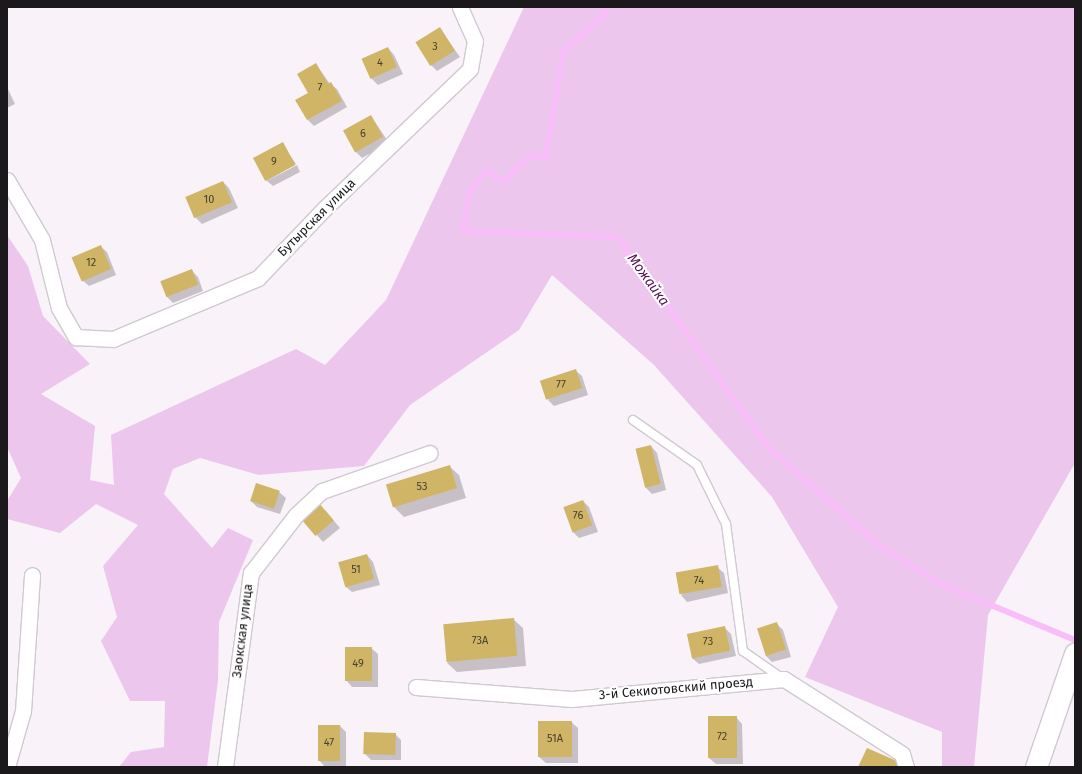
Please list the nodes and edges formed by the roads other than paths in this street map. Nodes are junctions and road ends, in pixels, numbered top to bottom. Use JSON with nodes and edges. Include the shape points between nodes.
{"nodes":[{"id":1,"x":460,"y":7,"type":"edge"},
{"id":2,"x":7,"y":180,"type":"edge"},
{"id":3,"x":633,"y":420,"type":"dead end"},
{"id":4,"x":430,"y":453,"type":"dead end"},
{"id":5,"x":32,"y":575,"type":"dead end"},
{"id":6,"x":1075,"y":654,"type":"edge"},
{"id":7,"x":784,"y":679,"type":"junction"},
{"id":8,"x":416,"y":687,"type":"dead end"},
{"id":9,"x":7,"y":767,"type":"edge"},
{"id":10,"x":225,"y":767,"type":"edge"},
{"id":11,"x":906,"y":767,"type":"edge"},
{"id":12,"x":1036,"y":767,"type":"edge"}],
"edges":[{"from":1,"to":2,"type":"street","name":"Бутырская улица","via":[[474,41],[470,69],[325,208],[258,278],[113,339],[76,337],[59,308],[42,240]]},
{"from":3,"to":7,"type":"lane","via":[[697,465],[726,524],[743,651]]},
{"from":4,"to":10,"type":"street","name":"Заокская улица","via":[[322,491],[296,515],[250,573]]},
{"from":5,"to":9,"type":"street","via":[[23,711]]},
{"from":6,"to":12,"type":"main road"},
{"from":7,"to":8,"type":"street","name":"3-й Секиотовский проезд","via":[[572,699]]},
{"from":7,"to":11,"type":"street","via":[[902,754]]}]}
